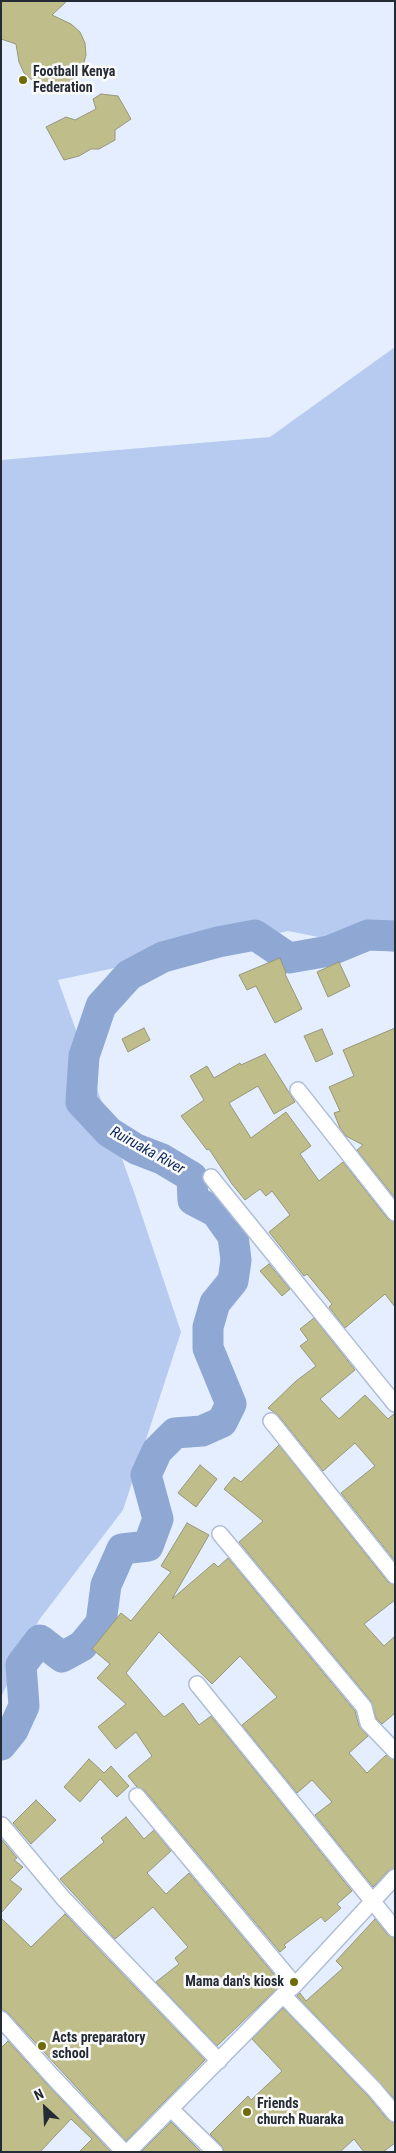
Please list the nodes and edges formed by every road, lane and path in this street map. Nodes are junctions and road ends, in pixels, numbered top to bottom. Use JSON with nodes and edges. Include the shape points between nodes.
{"nodes":[{"id":1,"x":298,"y":1090,"type":"dead end"},
{"id":2,"x":211,"y":1177,"type":"dead end"},
{"id":3,"x":395,"y":1213,"type":"edge"},
{"id":4,"x":395,"y":1404,"type":"edge"},
{"id":5,"x":271,"y":1421,"type":"dead end"},
{"id":6,"x":220,"y":1534,"type":"dead end"},
{"id":7,"x":395,"y":1576,"type":"edge"},
{"id":8,"x":197,"y":1684,"type":"dead end"},
{"id":9,"x":395,"y":1751,"type":"edge"},
{"id":10,"x":137,"y":1796,"type":"dead end"},
{"id":11,"x":2,"y":1825,"type":"edge"},
{"id":12,"x":395,"y":1877,"type":"edge"},
{"id":13,"x":373,"y":1900,"type":"junction"},
{"id":14,"x":395,"y":1928,"type":"edge"},
{"id":15,"x":295,"y":1985,"type":"junction"},
{"id":16,"x":283,"y":1995,"type":"junction"},
{"id":17,"x":1,"y":2019,"type":"edge"},
{"id":18,"x":219,"y":2061,"type":"junction"},
{"id":19,"x":171,"y":2109,"type":"junction"},
{"id":20,"x":395,"y":2114,"type":"edge"},
{"id":21,"x":124,"y":2152,"type":"edge"},
{"id":22,"x":128,"y":2152,"type":"edge"},
{"id":23,"x":215,"y":2152,"type":"edge"}],
"edges":[{"from":1,"to":3,"type":"street"},
{"from":2,"to":4,"type":"street"},
{"from":5,"to":7,"type":"street"},
{"from":6,"to":9,"type":"street","via":[[364,1707],[368,1723]]},
{"from":8,"to":13,"type":"street"},
{"from":10,"to":15,"type":"street"},
{"from":11,"to":18,"type":"street","via":[[63,1898]]},
{"from":12,"to":13,"type":"street"},
{"from":13,"to":14,"type":"street"},
{"from":13,"to":15,"type":"street"},
{"from":15,"to":16,"type":"street"},
{"from":16,"to":18,"type":"street"},
{"from":16,"to":20,"type":"street"},
{"from":17,"to":21,"type":"street"},
{"from":18,"to":19,"type":"street"},
{"from":19,"to":22,"type":"street"},
{"from":19,"to":23,"type":"street"}]}
